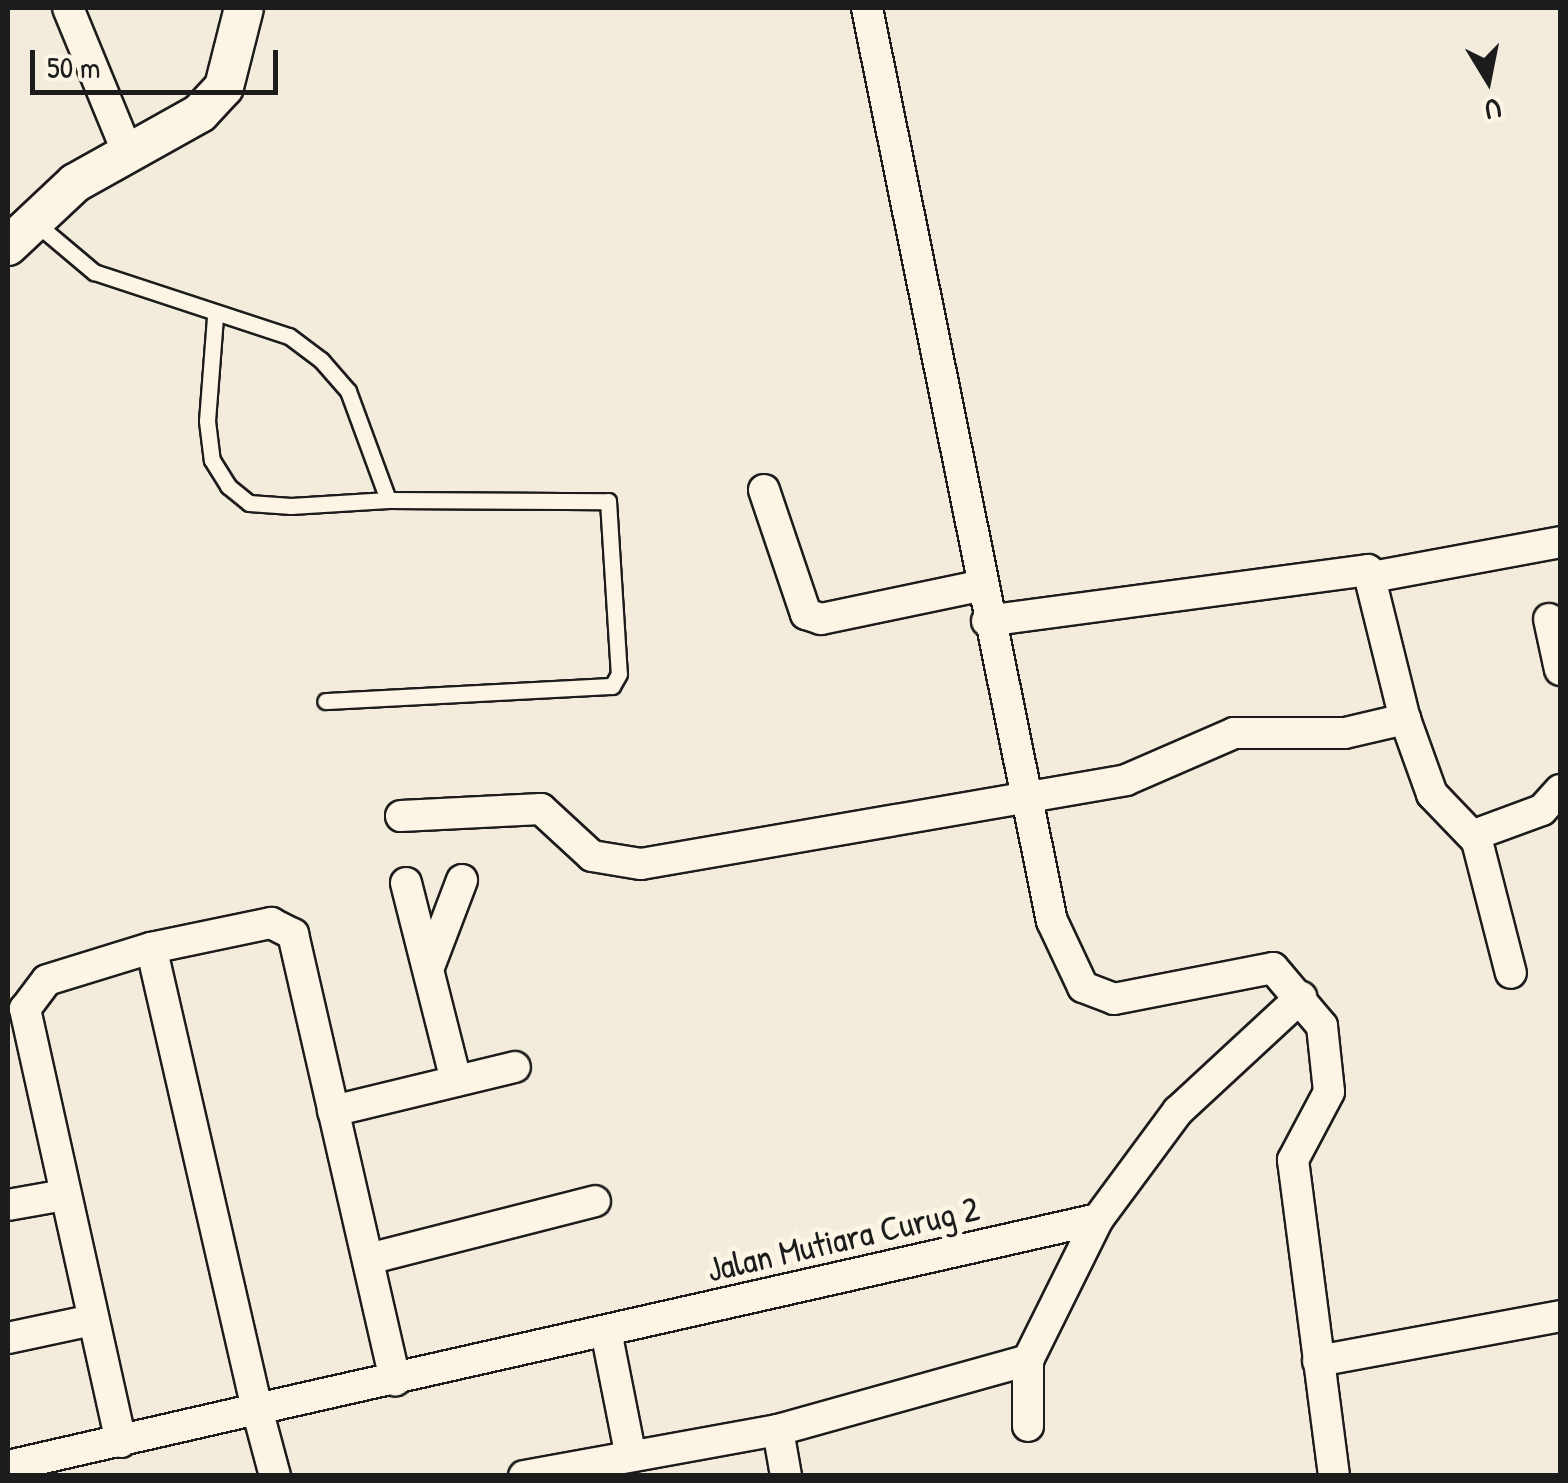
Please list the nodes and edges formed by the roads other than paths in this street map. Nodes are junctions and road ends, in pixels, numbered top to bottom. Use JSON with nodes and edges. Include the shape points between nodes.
{"nodes":[{"id":1,"x":68,"y":8,"type":"edge"},
{"id":2,"x":244,"y":8,"type":"edge"},
{"id":3,"x":866,"y":8,"type":"edge"},
{"id":4,"x":126,"y":149,"type":"junction"},
{"id":5,"x":22,"y":235,"type":"edge"},
{"id":6,"x":215,"y":317,"type":"junction"},
{"id":7,"x":764,"y":490,"type":"dead end"},
{"id":8,"x":388,"y":500,"type":"junction"},
{"id":9,"x":1560,"y":542,"type":"edge"},
{"id":10,"x":1372,"y":577,"type":"junction"},
{"id":11,"x":978,"y":586,"type":"junction"},
{"id":12,"x":1549,"y":619,"type":"dead end"},
{"id":13,"x":987,"y":621,"type":"junction"},
{"id":14,"x":1560,"y":670,"type":"edge"},
{"id":15,"x":325,"y":701,"type":"dead end"},
{"id":16,"x":1405,"y":719,"type":"junction"},
{"id":17,"x":1560,"y":790,"type":"edge"},
{"id":18,"x":1024,"y":794,"type":"junction"},
{"id":19,"x":401,"y":816,"type":"dead end"},
{"id":20,"x":1474,"y":835,"type":"junction"},
{"id":21,"x":462,"y":880,"type":"dead end"},
{"id":22,"x":406,"y":883,"type":"dead end"},
{"id":23,"x":151,"y":948,"type":"junction"},
{"id":24,"x":429,"y":967,"type":"junction"},
{"id":25,"x":1511,"y":973,"type":"dead end"},
{"id":26,"x":1300,"y":997,"type":"junction"},
{"id":27,"x":20,"y":1058,"type":"edge"},
{"id":28,"x":514,"y":1068,"type":"dead end"},
{"id":29,"x":456,"y":1081,"type":"junction"},
{"id":30,"x":333,"y":1110,"type":"junction"},
{"id":31,"x":65,"y":1195,"type":"junction"},
{"id":32,"x":595,"y":1201,"type":"dead end"},
{"id":33,"x":8,"y":1206,"type":"edge"},
{"id":34,"x":1098,"y":1220,"type":"junction"},
{"id":35,"x":372,"y":1258,"type":"junction"},
{"id":36,"x":1560,"y":1316,"type":"edge"},
{"id":37,"x":93,"y":1320,"type":"junction"},
{"id":38,"x":606,"y":1331,"type":"junction"},
{"id":39,"x":8,"y":1338,"type":"edge"},
{"id":40,"x":1028,"y":1360,"type":"junction"},
{"id":41,"x":1318,"y":1361,"type":"junction"},
{"id":42,"x":395,"y":1380,"type":"junction"},
{"id":43,"x":258,"y":1409,"type":"junction"},
{"id":44,"x":1028,"y":1426,"type":"dead end"},
{"id":45,"x":778,"y":1430,"type":"junction"},
{"id":46,"x":121,"y":1442,"type":"junction"},
{"id":47,"x":630,"y":1452,"type":"junction"},
{"id":48,"x":8,"y":1466,"type":"edge"},
{"id":49,"x":275,"y":1476,"type":"edge"},
{"id":50,"x":524,"y":1476,"type":"edge"},
{"id":51,"x":786,"y":1476,"type":"edge"},
{"id":52,"x":1334,"y":1476,"type":"edge"}],
"edges":[{"from":1,"to":4,"type":"street"},
{"from":2,"to":4,"type":"street","via":[[224,87],[200,114]]},
{"from":3,"to":11,"type":"street"},
{"from":4,"to":5,"type":"street"},
{"from":5,"to":6,"type":"lane","via":[[94,272]]},
{"from":6,"to":8,"type":"lane","via":[[289,336],[322,360],[348,390]]},
{"from":6,"to":8,"type":"lane","via":[[208,421],[212,460],[228,486],[249,503]]},
{"from":7,"to":11,"type":"street","via":[[806,614],[821,620]]},
{"from":8,"to":15,"type":"lane","via":[[608,500],[620,674],[595,691]]},
{"from":9,"to":10,"type":"street"},
{"from":10,"to":13,"type":"street","via":[[1362,568],[1262,578]]},
{"from":10,"to":16,"type":"street"},
{"from":11,"to":13,"type":"street"},
{"from":12,"to":14,"type":"street"},
{"from":13,"to":18,"type":"street"},
{"from":16,"to":18,"type":"street","via":[[1345,733],[1234,733],[1126,780]]},
{"from":16,"to":20,"type":"street","via":[[1432,794]]},
{"from":17,"to":20,"type":"street","via":[[1542,810]]},
{"from":18,"to":19,"type":"street","via":[[641,864],[592,856],[541,809]]},
{"from":18,"to":26,"type":"street","via":[[1052,921],[1083,986],[1138,1000],[1273,968]]},
{"from":20,"to":25,"type":"street"},
{"from":21,"to":24,"type":"street"},
{"from":22,"to":24,"type":"street"},
{"from":23,"to":27,"type":"street","via":[[31,994]]},
{"from":23,"to":30,"type":"street","via":[[271,923],[289,928]]},
{"from":23,"to":43,"type":"street"},
{"from":24,"to":29,"type":"street"},
{"from":26,"to":34,"type":"street","via":[[1178,1111]]},
{"from":26,"to":41,"type":"street","via":[[1330,1060],[1329,1092],[1293,1160]]},
{"from":27,"to":31,"type":"street"},
{"from":28,"to":29,"type":"street"},
{"from":29,"to":30,"type":"street"},
{"from":30,"to":35,"type":"street"},
{"from":31,"to":33,"type":"street"},
{"from":31,"to":37,"type":"street"},
{"from":32,"to":35,"type":"street"},
{"from":34,"to":38,"type":"street","name":"Jalan Mutiara Curug 2"},
{"from":34,"to":40,"type":"street"},
{"from":35,"to":42,"type":"street"},
{"from":36,"to":41,"type":"street"},
{"from":37,"to":39,"type":"street"},
{"from":37,"to":46,"type":"street"},
{"from":38,"to":42,"type":"street","name":"Jalan Mutiara Curug 2"},
{"from":38,"to":47,"type":"street"},
{"from":40,"to":44,"type":"street"},
{"from":40,"to":45,"type":"street"},
{"from":41,"to":52,"type":"street"},
{"from":42,"to":43,"type":"street","name":"Jalan Mutiara Curug 2"},
{"from":43,"to":46,"type":"street","name":"Jalan Mutiara Curug 2"},
{"from":43,"to":49,"type":"street"},
{"from":45,"to":47,"type":"street"},
{"from":45,"to":51,"type":"street"},
{"from":46,"to":48,"type":"street","name":"Jalan Mutiara Curug 2"},
{"from":47,"to":50,"type":"street"}]}
